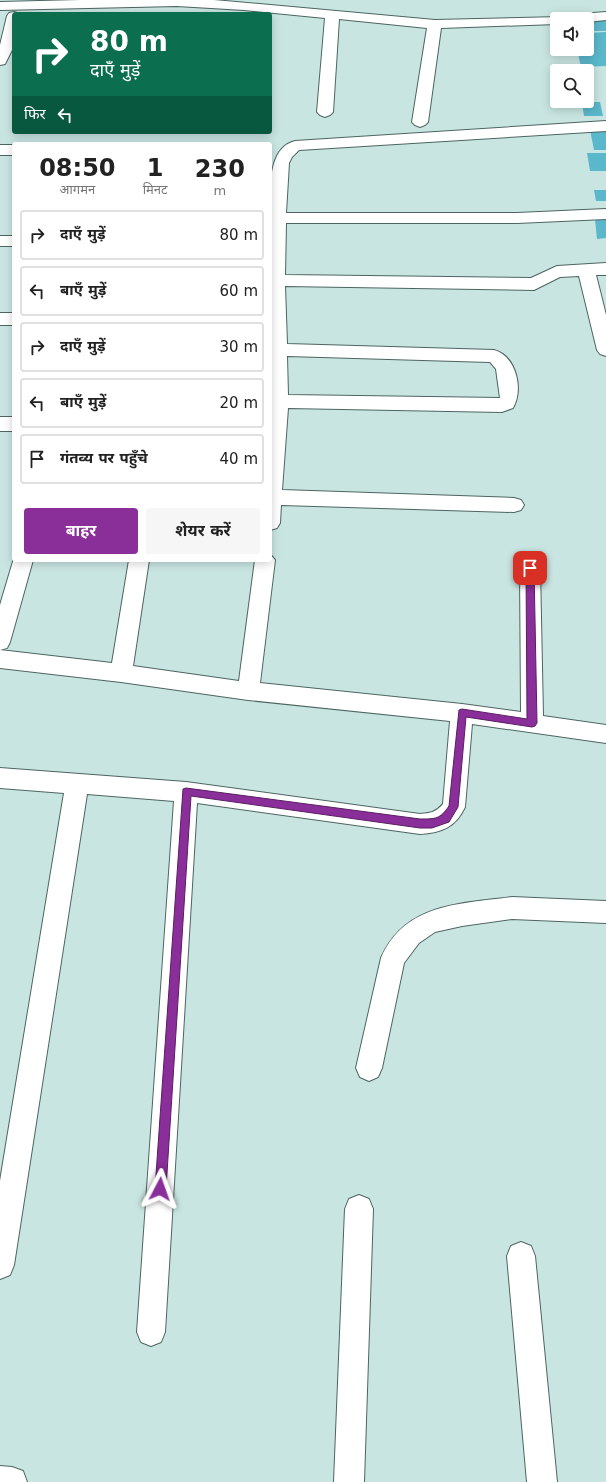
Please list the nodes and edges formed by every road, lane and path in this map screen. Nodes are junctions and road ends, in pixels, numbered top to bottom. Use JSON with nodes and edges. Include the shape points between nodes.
{"nodes":[{"id":1,"x":101,"y":2,"type":"edge"},
{"id":2,"x":0,"y":6,"type":"edge"},
{"id":3,"x":15,"y":12,"type":"edge"},
{"id":4,"x":332,"y":15,"type":"junction"},
{"id":5,"x":606,"y":16,"type":"edge"},
{"id":6,"x":594,"y":17,"type":"edge"},
{"id":7,"x":550,"y":20,"type":"edge"},
{"id":8,"x":435,"y":24,"type":"junction"},
{"id":9,"x":12,"y":25,"type":"edge"},
{"id":10,"x":0,"y":61,"type":"edge"},
{"id":11,"x":325,"y":112,"type":"dead end"},
{"id":12,"x":420,"y":122,"type":"dead end"},
{"id":13,"x":606,"y":126,"type":"edge"},
{"id":14,"x":0,"y":150,"type":"edge"},
{"id":15,"x":12,"y":150,"type":"edge"},
{"id":16,"x":275,"y":163,"type":"edge"},
{"id":17,"x":606,"y":214,"type":"edge"},
{"id":18,"x":276,"y":218,"type":"junction"},
{"id":19,"x":0,"y":241,"type":"edge"},
{"id":20,"x":12,"y":241,"type":"edge"},
{"id":21,"x":273,"y":248,"type":"edge"},
{"id":22,"x":606,"y":269,"type":"edge"},
{"id":23,"x":586,"y":270,"type":"junction"},
{"id":24,"x":277,"y":280,"type":"junction"},
{"id":25,"x":0,"y":319,"type":"edge"},
{"id":26,"x":12,"y":319,"type":"edge"},
{"id":27,"x":274,"y":328,"type":"edge"},
{"id":28,"x":278,"y":350,"type":"junction"},
{"id":29,"x":606,"y":350,"type":"edge"},
{"id":30,"x":276,"y":411,"type":"edge"},
{"id":31,"x":0,"y":424,"type":"edge"},
{"id":32,"x":12,"y":424,"type":"edge"},
{"id":33,"x":274,"y":497,"type":"junction"},
{"id":34,"x":514,"y":505,"type":"dead end"},
{"id":35,"x":272,"y":510,"type":"edge"},
{"id":36,"x":22,"y":562,"type":"edge"},
{"id":37,"x":139,"y":562,"type":"edge"},
{"id":38,"x":265,"y":562,"type":"edge"},
{"id":39,"x":530,"y":568,"type":"dead end"},
{"id":40,"x":0,"y":642,"type":"edge"},
{"id":41,"x":0,"y":659,"type":"edge"},
{"id":42,"x":121,"y":673,"type":"junction"},
{"id":43,"x":248,"y":691,"type":"junction"},
{"id":44,"x":462,"y":713,"type":"junction"},
{"id":45,"x":532,"y":723,"type":"junction"},
{"id":46,"x":606,"y":734,"type":"edge"},
{"id":47,"x":0,"y":778,"type":"edge"},
{"id":48,"x":77,"y":784,"type":"junction"},
{"id":49,"x":186,"y":792,"type":"junction"},
{"id":50,"x":606,"y":912,"type":"edge"},
{"id":51,"x":369,"y":1068,"type":"dead end"},
{"id":52,"x":359,"y":1209,"type":"dead end"},
{"id":53,"x":520,"y":1256,"type":"dead end"},
{"id":54,"x":0,"y":1265,"type":"edge"},
{"id":55,"x":151,"y":1332,"type":"dead end"},
{"id":56,"x":0,"y":1481,"type":"edge"},
{"id":57,"x":12,"y":1482,"type":"edge"},
{"id":58,"x":350,"y":1482,"type":"edge"},
{"id":59,"x":542,"y":1482,"type":"edge"}],
"edges":[{"from":1,"to":3,"type":"street"},
{"from":1,"to":4,"type":"street","via":[[177,2]]},
{"from":2,"to":3,"type":"street"},
{"from":4,"to":8,"type":"street"},
{"from":4,"to":11,"type":"street"},
{"from":5,"to":6,"type":"street"},
{"from":7,"to":8,"type":"street"},
{"from":8,"to":12,"type":"street"},
{"from":9,"to":10,"type":"street"},
{"from":13,"to":16,"type":"street","via":[[295,146]]},
{"from":14,"to":15,"type":"street"},
{"from":16,"to":18,"type":"street"},
{"from":17,"to":18,"type":"street","via":[[517,218]]},
{"from":18,"to":21,"type":"street"},
{"from":19,"to":20,"type":"street"},
{"from":21,"to":24,"type":"street"},
{"from":22,"to":23,"type":"street"},
{"from":23,"to":24,"type":"street","via":[[557,272],[534,284]]},
{"from":23,"to":29,"type":"street"},
{"from":24,"to":27,"type":"street"},
{"from":25,"to":26,"type":"street"},
{"from":27,"to":28,"type":"street"},
{"from":28,"to":30,"type":"street"},
{"from":28,"to":30,"type":"street","via":[[494,356],[501,359],[506,366],[509,400],[502,405]]},
{"from":30,"to":33,"type":"street"},
{"from":31,"to":32,"type":"street"},
{"from":33,"to":34,"type":"street"},
{"from":33,"to":35,"type":"street"},
{"from":36,"to":40,"type":"street"},
{"from":37,"to":42,"type":"street"},
{"from":38,"to":43,"type":"street"},
{"from":39,"to":45,"type":"street"},
{"from":41,"to":42,"type":"street"},
{"from":42,"to":43,"type":"street"},
{"from":43,"to":44,"type":"street"},
{"from":44,"to":45,"type":"street"},
{"from":44,"to":49,"type":"street","via":[[454,807],[446,819],[432,823],[412,823]]},
{"from":45,"to":46,"type":"street"},
{"from":47,"to":48,"type":"street"},
{"from":48,"to":49,"type":"street"},
{"from":48,"to":54,"type":"street"},
{"from":49,"to":55,"type":"street"},
{"from":50,"to":51,"type":"street","via":[[512,908],[430,922],[410,935],[393,958]]},
{"from":52,"to":58,"type":"street"},
{"from":53,"to":59,"type":"street"},
{"from":56,"to":57,"type":"street"}]}
